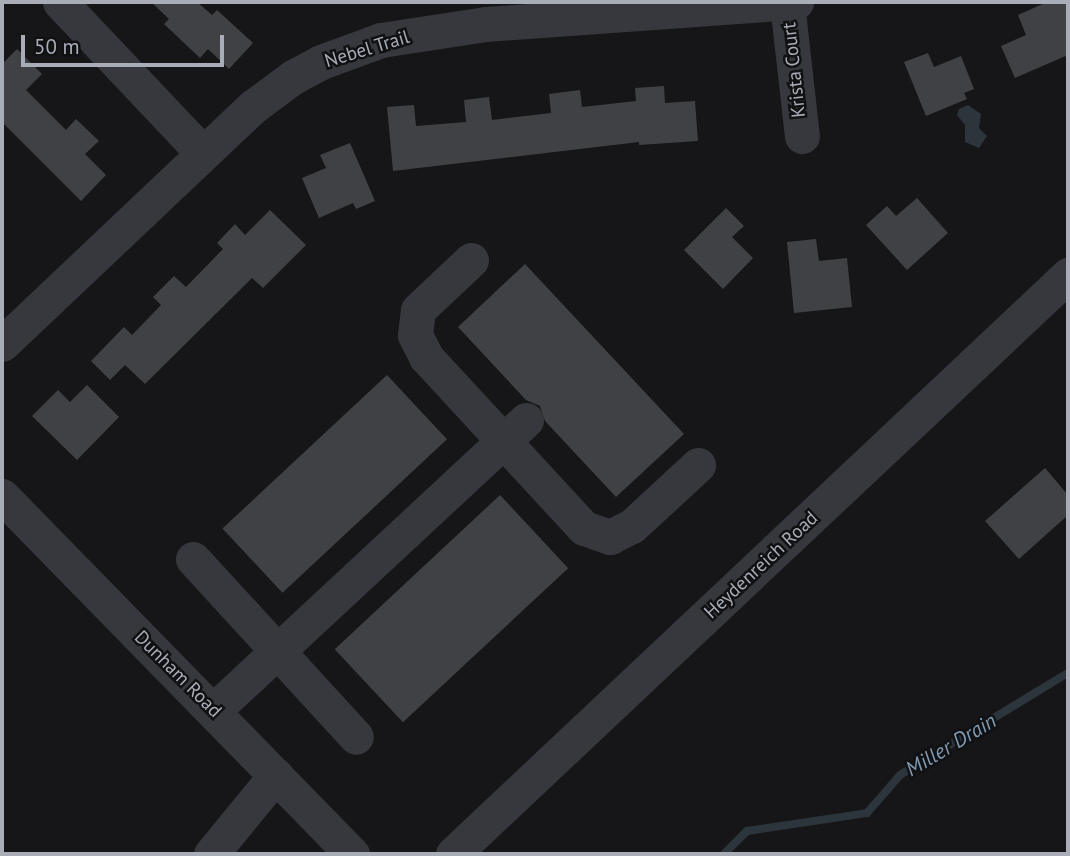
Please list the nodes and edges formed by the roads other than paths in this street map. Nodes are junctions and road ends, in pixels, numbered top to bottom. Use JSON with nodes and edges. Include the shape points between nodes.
{"nodes":[{"id":1,"x":60,"y":2,"type":"edge"},
{"id":2,"x":792,"y":2,"type":"edge"},
{"id":3,"x":484,"y":13,"type":"edge"},
{"id":4,"x":802,"y":136,"type":"dead end"},
{"id":5,"x":202,"y":152,"type":"junction"},
{"id":6,"x":471,"y":260,"type":"dead end"},
{"id":7,"x":1068,"y":275,"type":"edge"},
{"id":8,"x":2,"y":344,"type":"edge"},
{"id":9,"x":515,"y":430,"type":"junction"},
{"id":10,"x":698,"y":465,"type":"dead end"},
{"id":11,"x":2,"y":496,"type":"edge"},
{"id":12,"x":193,"y":559,"type":"dead end"},
{"id":13,"x":278,"y":650,"type":"junction"},
{"id":14,"x":214,"y":709,"type":"junction"},
{"id":15,"x":356,"y":737,"type":"dead end"},
{"id":16,"x":276,"y":775,"type":"junction"},
{"id":17,"x":211,"y":854,"type":"edge"},
{"id":18,"x":352,"y":854,"type":"edge"},
{"id":19,"x":453,"y":854,"type":"edge"}],
"edges":[{"from":1,"to":5,"type":"street"},
{"from":2,"to":3,"type":"street","name":"Nebel Trail"},
{"from":2,"to":4,"type":"street","name":"Krista Court"},
{"from":3,"to":5,"type":"street","name":"Nebel Trail","via":[[381,40],[321,62],[272,91]]},
{"from":5,"to":8,"type":"street","name":"Nebel Trail"},
{"from":6,"to":9,"type":"street","via":[[418,310],[415,335],[426,357]]},
{"from":7,"to":19,"type":"street","name":"Heydenreich Road"},
{"from":9,"to":10,"type":"street","via":[[584,528],[610,537],[632,526]]},
{"from":9,"to":13,"type":"street"},
{"from":11,"to":14,"type":"street","name":"Dunham Road"},
{"from":12,"to":13,"type":"street"},
{"from":13,"to":14,"type":"street"},
{"from":13,"to":15,"type":"street"},
{"from":14,"to":16,"type":"street","name":"Dunham Road"},
{"from":16,"to":17,"type":"street"},
{"from":16,"to":18,"type":"street","name":"Dunham Road"}]}
